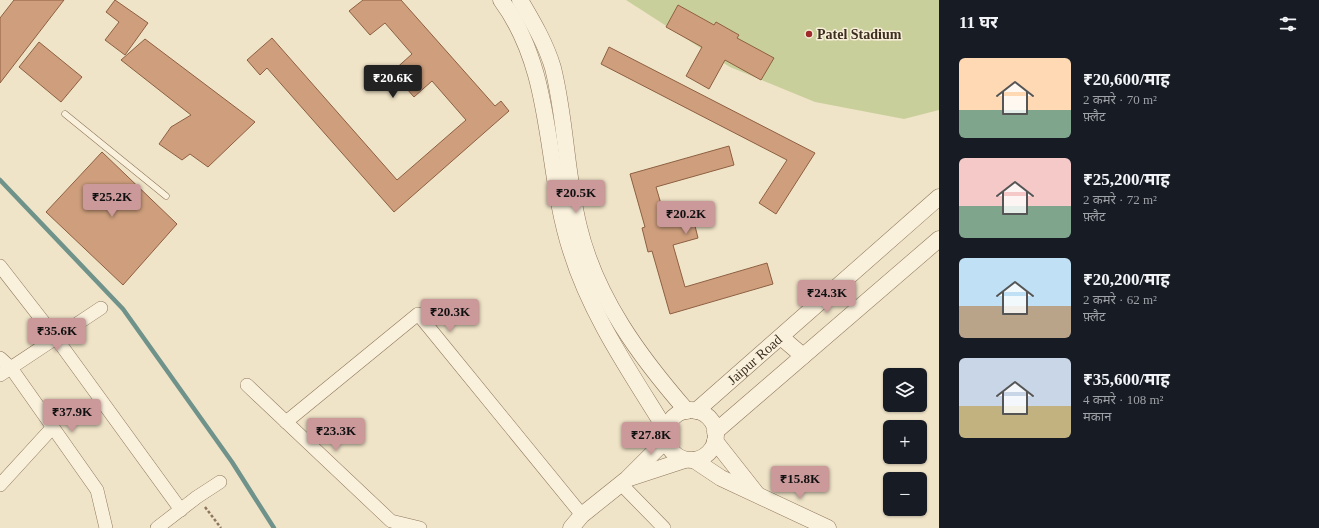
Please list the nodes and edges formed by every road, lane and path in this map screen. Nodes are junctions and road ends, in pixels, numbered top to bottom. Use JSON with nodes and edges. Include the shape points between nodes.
{"nodes":[{"id":1,"x":501,"y":0,"type":"edge"},
{"id":2,"x":520,"y":0,"type":"edge"},
{"id":3,"x":65,"y":114,"type":"dead end"},
{"id":4,"x":166,"y":196,"type":"dead end"},
{"id":5,"x":939,"y":196,"type":"edge"},
{"id":6,"x":939,"y":239,"type":"edge"},
{"id":7,"x":0,"y":266,"type":"edge"},
{"id":8,"x":101,"y":308,"type":"dead end"},
{"id":9,"x":780,"y":337,"type":"junction"},
{"id":10,"x":56,"y":338,"type":"junction"},
{"id":11,"x":802,"y":356,"type":"junction"},
{"id":12,"x":0,"y":358,"type":"edge"},
{"id":13,"x":5,"y":372,"type":"edge"},
{"id":14,"x":247,"y":385,"type":"dead end"},
{"id":15,"x":691,"y":411,"type":"junction"},
{"id":16,"x":286,"y":422,"type":"junction"},
{"id":17,"x":53,"y":427,"type":"junction"},
{"id":18,"x":666,"y":435,"type":"junction"},
{"id":19,"x":715,"y":436,"type":"junction"},
{"id":20,"x":689,"y":460,"type":"junction"},
{"id":21,"x":220,"y":482,"type":"dead end"},
{"id":22,"x":624,"y":482,"type":"junction"},
{"id":23,"x":1,"y":484,"type":"edge"},
{"id":24,"x":198,"y":497,"type":"junction"},
{"id":25,"x":760,"y":498,"type":"junction"},
{"id":26,"x":181,"y":510,"type":"junction"},
{"id":27,"x":582,"y":515,"type":"junction"},
{"id":28,"x":106,"y":528,"type":"edge"},
{"id":29,"x":157,"y":528,"type":"edge"},
{"id":30,"x":221,"y":528,"type":"edge"},
{"id":31,"x":420,"y":528,"type":"edge"},
{"id":32,"x":571,"y":528,"type":"edge"},
{"id":33,"x":664,"y":528,"type":"edge"},
{"id":34,"x":828,"y":528,"type":"edge"}],
"edges":[{"from":1,"to":18,"type":"street","via":[[524,39],[534,63],[544,106],[561,214],[584,290]]},
{"from":2,"to":15,"type":"street","via":[[538,30],[552,67],[579,226],[598,284],[653,372]]},
{"from":3,"to":4,"type":"lane"},
{"from":5,"to":9,"type":"street","name":"Jaipur Road"},
{"from":6,"to":11,"type":"street","name":"Jaipur Road"},
{"from":7,"to":10,"type":"street"},
{"from":8,"to":10,"type":"street"},
{"from":9,"to":11,"type":"street"},
{"from":9,"to":15,"type":"street","name":"Jaipur Road"},
{"from":10,"to":13,"type":"street"},
{"from":10,"to":26,"type":"street"},
{"from":11,"to":19,"type":"street","name":"Jaipur Road"},
{"from":12,"to":13,"type":"street"},
{"from":13,"to":17,"type":"street"},
{"from":14,"to":16,"type":"street"},
{"from":15,"to":18,"type":"street","via":[[674,418]]},
{"from":15,"to":19,"type":"street","via":[[705,415],[712,422]]},
{"from":16,"to":27,"type":"street","via":[[418,314]]},
{"from":16,"to":31,"type":"street","via":[[391,521]]},
{"from":17,"to":23,"type":"street"},
{"from":17,"to":28,"type":"street","via":[[97,490]]},
{"from":18,"to":20,"type":"street","via":[[669,449],[676,456]]},
{"from":18,"to":22,"type":"street"},
{"from":19,"to":20,"type":"street","via":[[711,450],[704,457]]},
{"from":19,"to":25,"type":"street"},
{"from":20,"to":22,"type":"street"},
{"from":20,"to":25,"type":"street"},
{"from":21,"to":24,"type":"street"},
{"from":22,"to":27,"type":"street"},
{"from":22,"to":33,"type":"street"},
{"from":24,"to":26,"type":"street"},
{"from":24,"to":30,"type":"path"},
{"from":25,"to":34,"type":"street"},
{"from":26,"to":29,"type":"street"},
{"from":27,"to":32,"type":"street"}]}
